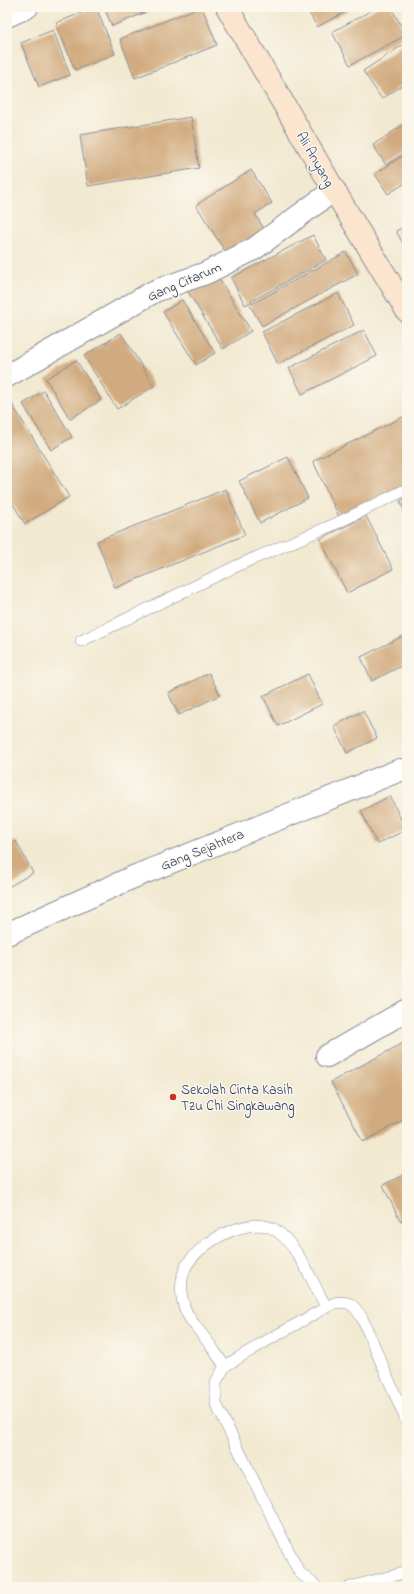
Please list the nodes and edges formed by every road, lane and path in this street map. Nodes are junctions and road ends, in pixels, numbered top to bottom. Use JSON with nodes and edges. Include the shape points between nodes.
{"nodes":[{"id":1,"x":27,"y":7,"type":"edge"},
{"id":2,"x":227,"y":7,"type":"edge"},
{"id":3,"x":7,"y":16,"type":"edge"},
{"id":4,"x":334,"y":190,"type":"junction"},
{"id":5,"x":407,"y":311,"type":"edge"},
{"id":6,"x":7,"y":376,"type":"edge"},
{"id":7,"x":407,"y":489,"type":"edge"},
{"id":8,"x":82,"y":641,"type":"dead end"},
{"id":9,"x":400,"y":770,"type":"dead end"},
{"id":10,"x":7,"y":934,"type":"edge"},
{"id":11,"x":407,"y":1010,"type":"edge"},
{"id":12,"x":327,"y":1056,"type":"dead end"},
{"id":13,"x":326,"y":1307,"type":"junction"},
{"id":14,"x":225,"y":1366,"type":"junction"},
{"id":15,"x":407,"y":1422,"type":"edge"},
{"id":16,"x":407,"y":1572,"type":"edge"},
{"id":17,"x":316,"y":1587,"type":"edge"},
{"id":18,"x":350,"y":1587,"type":"edge"}],
"edges":[{"from":1,"to":3,"type":"street"},
{"from":2,"to":4,"type":"street","name":"Ali Anyang"},
{"from":4,"to":5,"type":"street","name":"Ali Anyang"},
{"from":4,"to":6,"type":"street","name":"Gang Citarum","via":[[254,249],[206,273],[155,291]]},
{"from":7,"to":8,"type":"lane","via":[[335,524],[243,563]]},
{"from":9,"to":10,"type":"street","name":"Gang Sejahtera","via":[[131,878]]},
{"from":11,"to":12,"type":"street"},
{"from":13,"to":14,"type":"lane"},
{"from":13,"to":14,"type":"lane","via":[[291,1244],[277,1231],[262,1225],[245,1226],[210,1242],[184,1270],[181,1282],[182,1298],[187,1316]]},
{"from":13,"to":15,"type":"lane","via":[[343,1302],[355,1306]]},
{"from":14,"to":17,"type":"lane","via":[[216,1382],[216,1404],[299,1572]]},
{"from":16,"to":18,"type":"lane"}]}
